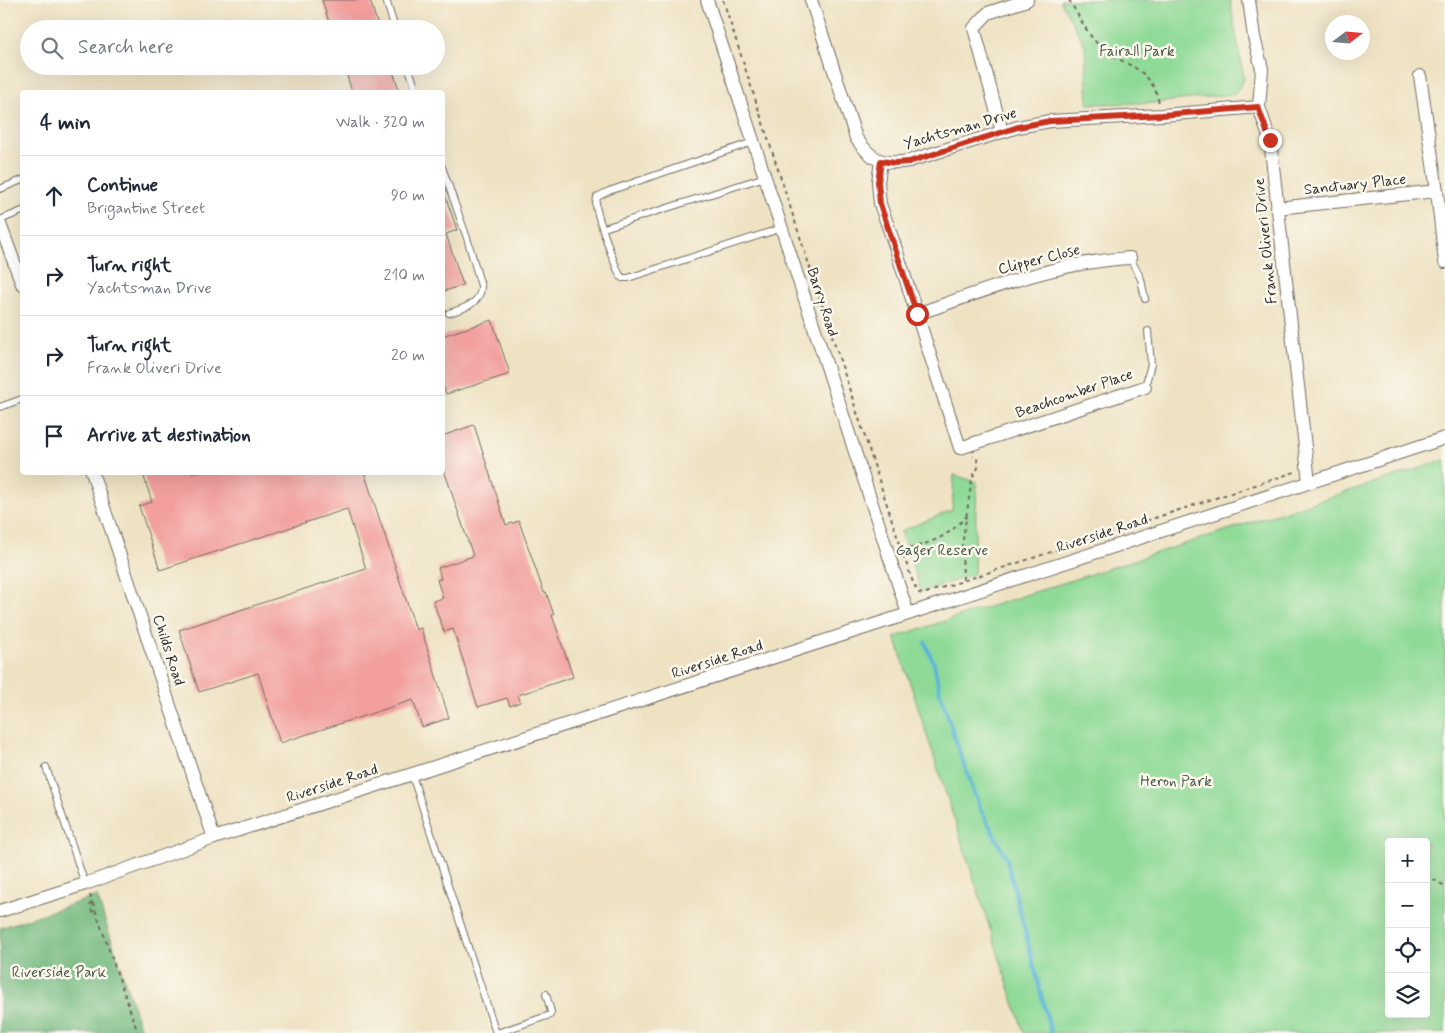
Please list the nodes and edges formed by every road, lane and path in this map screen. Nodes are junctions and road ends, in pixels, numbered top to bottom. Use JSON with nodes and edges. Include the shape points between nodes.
{"nodes":[{"id":1,"x":386,"y":0,"type":"edge"},
{"id":2,"x":707,"y":0,"type":"edge"},
{"id":3,"x":723,"y":0,"type":"edge"},
{"id":4,"x":811,"y":0,"type":"edge"},
{"id":5,"x":1027,"y":0,"type":"edge"},
{"id":6,"x":1069,"y":0,"type":"edge"},
{"id":7,"x":1249,"y":0,"type":"edge"},
{"id":8,"x":393,"y":20,"type":"edge"},
{"id":9,"x":411,"y":75,"type":"edge"},
{"id":10,"x":1420,"y":76,"type":"dead end"},
{"id":11,"x":416,"y":90,"type":"edge"},
{"id":12,"x":1258,"y":107,"type":"junction"},
{"id":13,"x":1162,"y":115,"type":"junction"},
{"id":14,"x":1002,"y":132,"type":"junction"},
{"id":15,"x":753,"y":142,"type":"junction"},
{"id":16,"x":881,"y":161,"type":"junction"},
{"id":17,"x":445,"y":176,"type":"edge"},
{"id":18,"x":765,"y":177,"type":"junction"},
{"id":19,"x":20,"y":181,"type":"edge"},
{"id":20,"x":0,"y":189,"type":"edge"},
{"id":21,"x":1437,"y":191,"type":"junction"},
{"id":22,"x":1277,"y":208,"type":"junction"},
{"id":23,"x":20,"y":212,"type":"edge"},
{"id":24,"x":0,"y":220,"type":"edge"},
{"id":25,"x":0,"y":224,"type":"edge"},
{"id":26,"x":604,"y":228,"type":"junction"},
{"id":27,"x":782,"y":228,"type":"junction"},
{"id":28,"x":1130,"y":258,"type":"joint"},
{"id":29,"x":1445,"y":262,"type":"edge"},
{"id":30,"x":20,"y":277,"type":"edge"},
{"id":31,"x":1145,"y":299,"type":"dead end"},
{"id":32,"x":449,"y":313,"type":"dead end"},
{"id":33,"x":917,"y":314,"type":"junction"},
{"id":34,"x":1148,"y":331,"type":"dead end"},
{"id":35,"x":1144,"y":387,"type":"joint"},
{"id":36,"x":20,"y":400,"type":"edge"},
{"id":37,"x":0,"y":407,"type":"edge"},
{"id":38,"x":1445,"y":438,"type":"edge"},
{"id":39,"x":960,"y":448,"type":"junction"},
{"id":40,"x":1308,"y":468,"type":"junction"},
{"id":41,"x":93,"y":475,"type":"edge"},
{"id":42,"x":1309,"y":482,"type":"junction"},
{"id":43,"x":967,"y":516,"type":"junction"},
{"id":44,"x":902,"y":551,"type":"junction"},
{"id":45,"x":964,"y":580,"type":"junction"},
{"id":46,"x":908,"y":614,"type":"junction"},
{"id":47,"x":46,"y":767,"type":"dead end"},
{"id":48,"x":412,"y":774,"type":"junction"},
{"id":49,"x":214,"y":838,"type":"junction"},
{"id":50,"x":1430,"y":877,"type":"edge"},
{"id":51,"x":85,"y":884,"type":"junction"},
{"id":52,"x":1445,"y":886,"type":"edge"},
{"id":53,"x":0,"y":911,"type":"edge"},
{"id":54,"x":546,"y":994,"type":"dead end"},
{"id":55,"x":138,"y":1033,"type":"edge"},
{"id":56,"x":496,"y":1033,"type":"edge"}],
"edges":[{"from":1,"to":8,"type":"lane"},
{"from":2,"to":15,"type":"street","name":"Barry Road"},
{"from":3,"to":44,"type":"path"},
{"from":4,"to":16,"type":"street","via":[[856,138],[866,153]]},
{"from":5,"to":14,"type":"street","via":[[988,13],[974,28]]},
{"from":6,"to":13,"type":"path","via":[[1096,43],[1142,71],[1157,93]]},
{"from":7,"to":12,"type":"street","name":"Frank Oliveri Drive","via":[[1262,69]]},
{"from":9,"to":11,"type":"lane"},
{"from":10,"to":21,"type":"street"},
{"from":12,"to":13,"type":"street","name":"Yachtsman Drive"},
{"from":12,"to":22,"type":"street","name":"Frank Oliveri Drive","via":[[1270,140]]},
{"from":13,"to":14,"type":"street","name":"Yachtsman Drive","via":[[1050,121]]},
{"from":14,"to":16,"type":"street","name":"Yachtsman Drive","via":[[909,162]]},
{"from":15,"to":18,"type":"street","name":"Barry Road"},
{"from":15,"to":26,"type":"lane","via":[[597,197],[596,207]]},
{"from":16,"to":33,"type":"street","via":[[878,182],[880,204]]},
{"from":17,"to":32,"type":"lane","via":[[482,293],[470,305]]},
{"from":18,"to":26,"type":"lane"},
{"from":18,"to":27,"type":"street","name":"Barry Road"},
{"from":19,"to":20,"type":"lane"},
{"from":21,"to":22,"type":"street","name":"Sanctuary Place"},
{"from":21,"to":29,"type":"street"},
{"from":22,"to":40,"type":"street","name":"Frank Oliveri Drive"},
{"from":23,"to":24,"type":"lane"},
{"from":25,"to":30,"type":"street"},
{"from":26,"to":27,"type":"lane","via":[[620,274],[622,278],[628,278]]},
{"from":27,"to":46,"type":"street","name":"Barry Road"},
{"from":28,"to":31,"type":"lane","name":"Clipper Close","via":[[1141,279]]},
{"from":28,"to":33,"type":"street","name":"Clipper Close","via":[[1102,260],[1018,279]]},
{"from":33,"to":39,"type":"street"},
{"from":34,"to":35,"type":"lane","name":"Beachcomber Place","via":[[1151,364]]},
{"from":35,"to":39,"type":"street","name":"Beachcomber Place"},
{"from":36,"to":37,"type":"lane"},
{"from":38,"to":42,"type":"street","name":"Riverside Road"},
{"from":39,"to":43,"type":"path","via":[[977,459],[978,468],[972,478]]},
{"from":40,"to":42,"type":"street","name":"Frank Oliveri Drive"},
{"from":40,"to":45,"type":"path"},
{"from":41,"to":49,"type":"street","name":"Childs Road"},
{"from":42,"to":46,"type":"street","name":"Riverside Road"},
{"from":43,"to":44,"type":"path","via":[[938,540]]},
{"from":43,"to":45,"type":"path","via":[[962,546]]},
{"from":44,"to":45,"type":"path","via":[[919,593]]},
{"from":46,"to":48,"type":"street","name":"Riverside Road"},
{"from":47,"to":51,"type":"lane"},
{"from":48,"to":49,"type":"street","name":"Riverside Road"},
{"from":48,"to":56,"type":"lane"},
{"from":49,"to":51,"type":"street","name":"Riverside Road"},
{"from":50,"to":52,"type":"path"},
{"from":51,"to":53,"type":"street","name":"Riverside Road"},
{"from":51,"to":55,"type":"path"},
{"from":54,"to":56,"type":"lane","via":[[550,1015]]}]}
